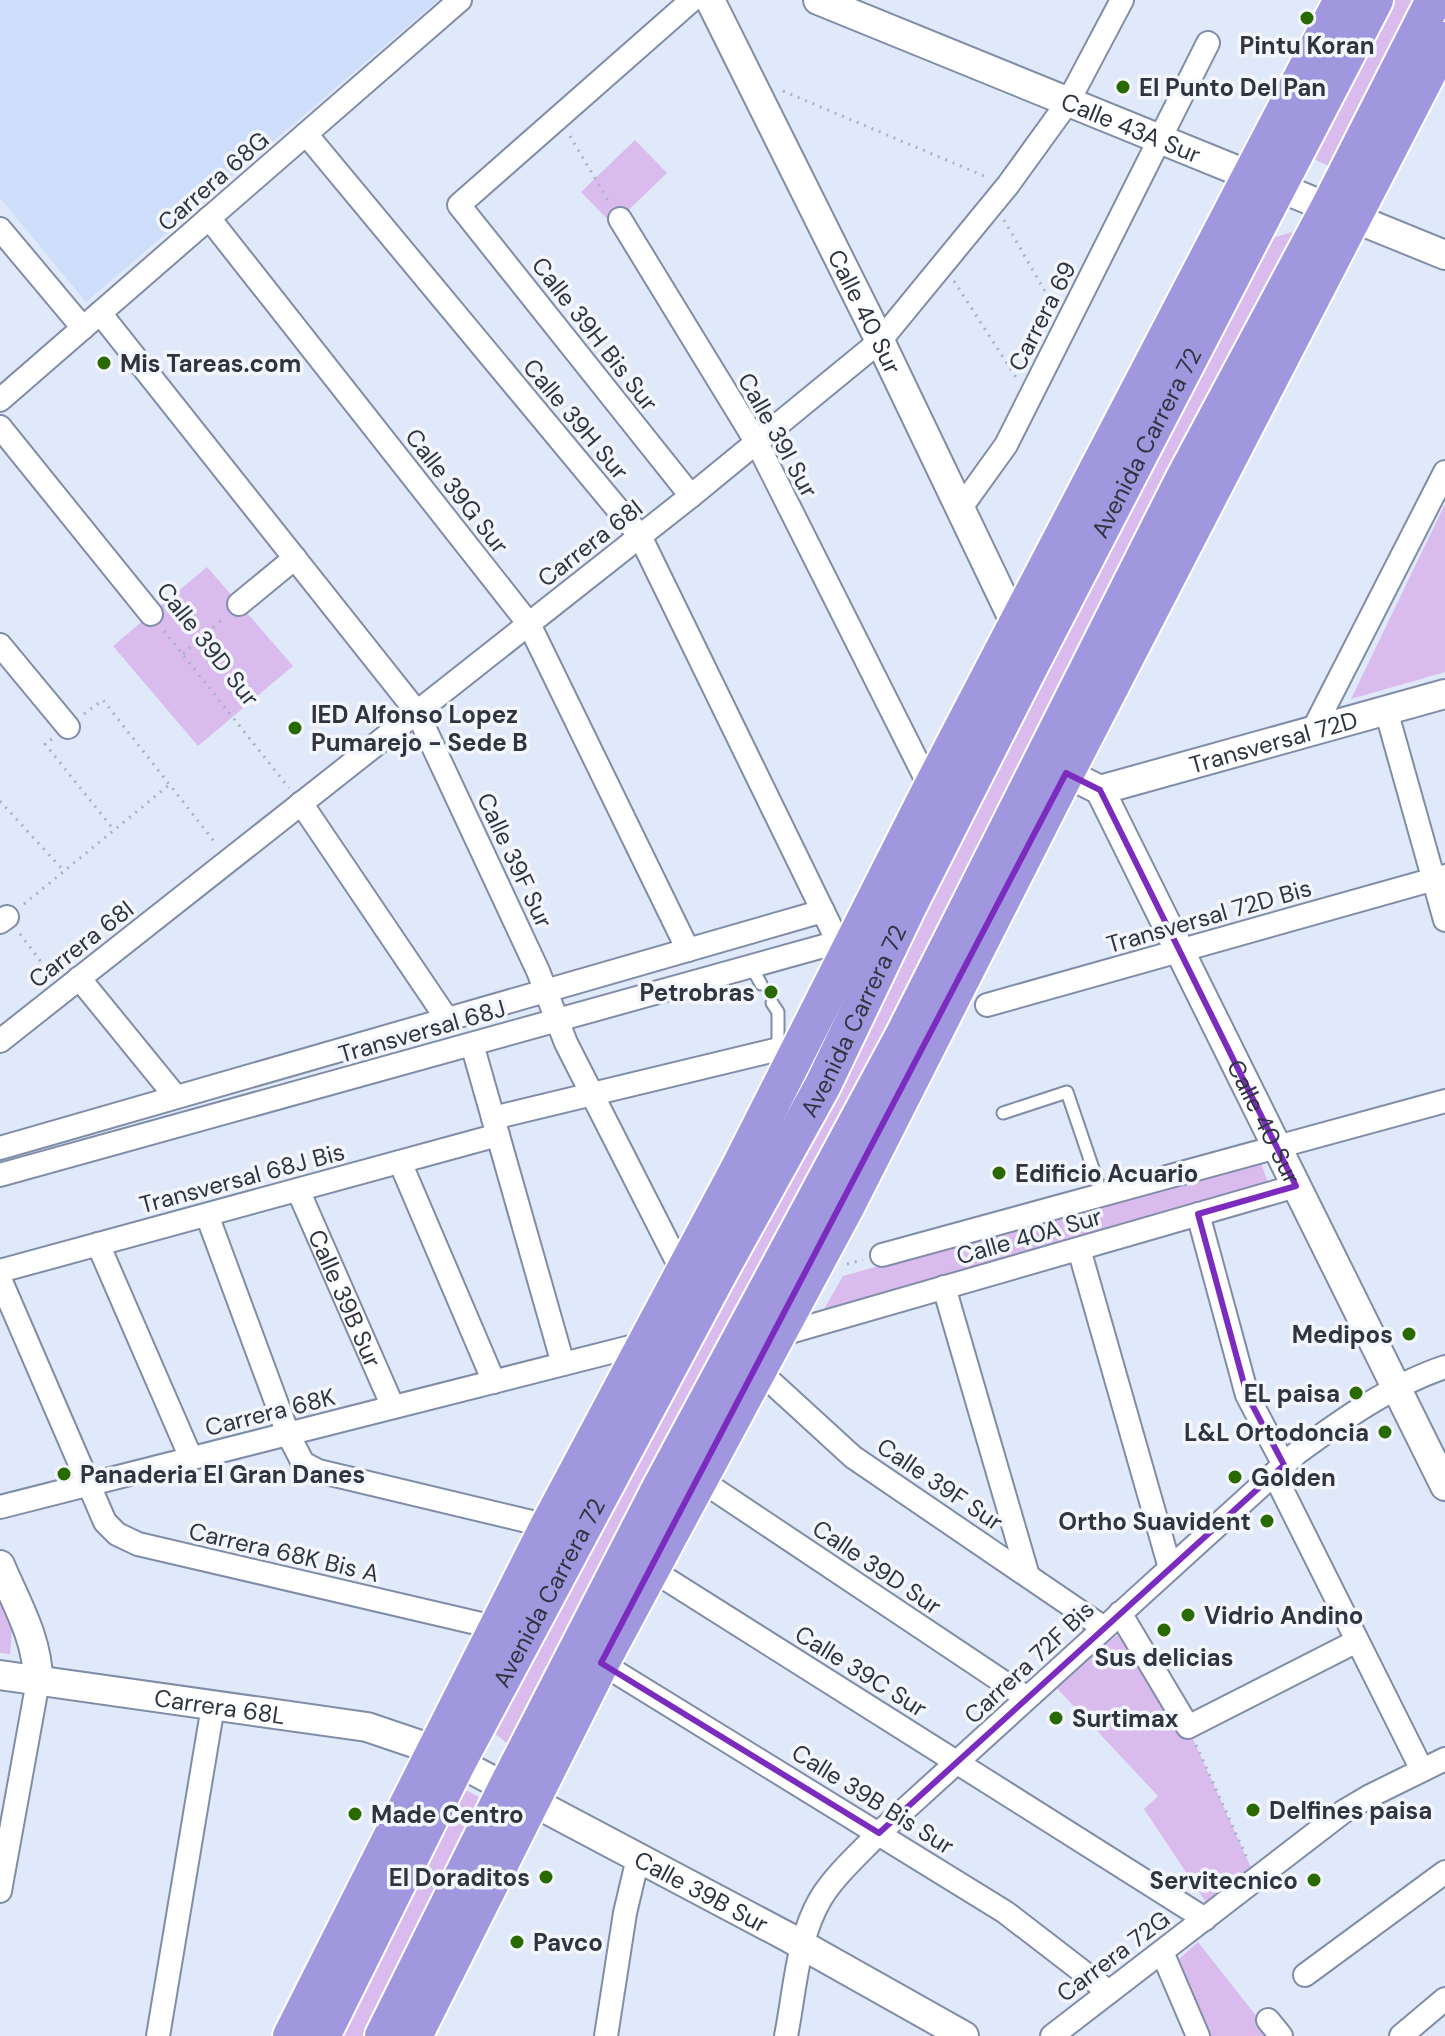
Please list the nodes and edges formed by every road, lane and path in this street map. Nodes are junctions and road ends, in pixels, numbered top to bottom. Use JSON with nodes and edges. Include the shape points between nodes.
{"nodes":[{"id":1,"x":460,"y":0,"type":"edge"},
{"id":2,"x":692,"y":0,"type":"edge"},
{"id":3,"x":710,"y":0,"type":"edge"},
{"id":4,"x":818,"y":0,"type":"edge"},
{"id":5,"x":1122,"y":0,"type":"edge"},
{"id":6,"x":1342,"y":0,"type":"edge"},
{"id":7,"x":1375,"y":0,"type":"edge"},
{"id":8,"x":1434,"y":0,"type":"edge"},
{"id":9,"x":1445,"y":40,"type":"edge"},
{"id":10,"x":1208,"y":43,"type":"dead end"},
{"id":11,"x":749,"y":76,"type":"junction"},
{"id":12,"x":1068,"y":102,"type":"junction"},
{"id":13,"x":558,"y":117,"type":"junction"},
{"id":14,"x":306,"y":134,"type":"junction"},
{"id":15,"x":1159,"y":139,"type":"junction"},
{"id":16,"x":1266,"y":182,"type":"junction"},
{"id":17,"x":1001,"y":194,"type":"junction"},
{"id":18,"x":1341,"y":213,"type":"junction"},
{"id":19,"x":209,"y":218,"type":"junction"},
{"id":20,"x":620,"y":219,"type":"joint"},
{"id":21,"x":0,"y":229,"type":"edge"},
{"id":22,"x":1445,"y":255,"type":"edge"},
{"id":23,"x":944,"y":264,"type":"junction"},
{"id":24,"x":100,"y":313,"type":"junction"},
{"id":25,"x":1066,"y":327,"type":"junction"},
{"id":26,"x":83,"y":328,"type":"junction"},
{"id":27,"x":880,"y":341,"type":"junction"},
{"id":28,"x":1148,"y":371,"type":"junction"},
{"id":29,"x":1262,"y":394,"type":"junction"},
{"id":30,"x":1029,"y":399,"type":"junction"},
{"id":31,"x":0,"y":400,"type":"edge"},
{"id":32,"x":0,"y":427,"type":"edge"},
{"id":33,"x":757,"y":443,"type":"junction"},
{"id":34,"x":1445,"y":472,"type":"edge"},
{"id":35,"x":1183,"y":480,"type":"junction"},
{"id":36,"x":691,"y":496,"type":"junction"},
{"id":37,"x":960,"y":509,"type":"junction"},
{"id":38,"x":1107,"y":516,"type":"junction"},
{"id":39,"x":640,"y":536,"type":"junction"},
{"id":40,"x":295,"y":558,"type":"junction"},
{"id":41,"x":239,"y":604,"type":"joint"},
{"id":42,"x":151,"y":614,"type":"joint"},
{"id":43,"x":529,"y":624,"type":"junction"},
{"id":44,"x":1016,"y":625,"type":"junction"},
{"id":45,"x":0,"y":645,"type":"edge"},
{"id":46,"x":183,"y":654,"type":"junction"},
{"id":47,"x":1445,"y":694,"type":"edge"},
{"id":48,"x":103,"y":700,"type":"dead end"},
{"id":49,"x":1386,"y":710,"type":"junction"},
{"id":50,"x":417,"y":712,"type":"junction"},
{"id":51,"x":68,"y":727,"type":"dead end"},
{"id":52,"x":1313,"y":730,"type":"junction"},
{"id":53,"x":45,"y":744,"type":"dead end"},
{"id":54,"x":1066,"y":773,"type":"junction"},
{"id":55,"x":169,"y":785,"type":"junction"},
{"id":56,"x":930,"y":790,"type":"junction"},
{"id":57,"x":1100,"y":790,"type":"junction"},
{"id":58,"x":0,"y":801,"type":"edge"},
{"id":59,"x":301,"y":803,"type":"junction"},
{"id":60,"x":114,"y":830,"type":"junction"},
{"id":61,"x":229,"y":860,"type":"junction"},
{"id":62,"x":64,"y":871,"type":"junction"},
{"id":63,"x":1439,"y":878,"type":"edge"},
{"id":64,"x":823,"y":911,"type":"junction"},
{"id":65,"x":4,"y":920,"type":"edge"},
{"id":66,"x":1445,"y":920,"type":"edge"},
{"id":67,"x":848,"y":939,"type":"junction"},
{"id":68,"x":688,"y":950,"type":"junction"},
{"id":69,"x":1179,"y":951,"type":"junction"},
{"id":70,"x":71,"y":985,"type":"junction"},
{"id":71,"x":546,"y":991,"type":"junction"},
{"id":72,"x":987,"y":1005,"type":"dead end"},
{"id":73,"x":447,"y":1019,"type":"junction"},
{"id":74,"x":557,"y":1020,"type":"junction"},
{"id":75,"x":798,"y":1030,"type":"junction"},
{"id":76,"x":0,"y":1041,"type":"edge"},
{"id":77,"x":472,"y":1044,"type":"junction"},
{"id":78,"x":592,"y":1095,"type":"junction"},
{"id":79,"x":176,"y":1097,"type":"junction"},
{"id":80,"x":1445,"y":1101,"type":"edge"},
{"id":81,"x":1003,"y":1113,"type":"dead end"},
{"id":82,"x":496,"y":1127,"type":"junction"},
{"id":83,"x":0,"y":1148,"type":"edge"},
{"id":84,"x":1276,"y":1148,"type":"junction"},
{"id":85,"x":400,"y":1162,"type":"junction"},
{"id":86,"x":0,"y":1175,"type":"edge"},
{"id":87,"x":771,"y":1180,"type":"junction"},
{"id":88,"x":1296,"y":1186,"type":"junction"},
{"id":89,"x":298,"y":1190,"type":"junction"},
{"id":90,"x":1102,"y":1195,"type":"junction"},
{"id":91,"x":1198,"y":1214,"type":"junction"},
{"id":92,"x":207,"y":1215,"type":"junction"},
{"id":93,"x":706,"y":1227,"type":"junction"},
{"id":94,"x":98,"y":1244,"type":"junction"},
{"id":95,"x":1079,"y":1249,"type":"junction"},
{"id":96,"x":882,"y":1255,"type":"dead end"},
{"id":97,"x":0,"y":1271,"type":"edge"},
{"id":98,"x":683,"y":1273,"type":"junction"},
{"id":99,"x":0,"y":1279,"type":"edge"},
{"id":100,"x":944,"y":1287,"type":"junction"},
{"id":101,"x":776,"y":1336,"type":"junction"},
{"id":102,"x":646,"y":1343,"type":"junction"},
{"id":103,"x":563,"y":1364,"type":"junction"},
{"id":104,"x":1445,"y":1367,"type":"edge"},
{"id":105,"x":758,"y":1370,"type":"junction"},
{"id":106,"x":494,"y":1382,"type":"junction"},
{"id":107,"x":1396,"y":1388,"type":"junction"},
{"id":108,"x":393,"y":1407,"type":"junction"},
{"id":109,"x":288,"y":1434,"type":"junction"},
{"id":110,"x":191,"y":1458,"type":"junction"},
{"id":111,"x":1279,"y":1469,"type":"junction"},
{"id":112,"x":699,"y":1479,"type":"junction"},
{"id":113,"x":89,"y":1484,"type":"junction"},
{"id":114,"x":1445,"y":1486,"type":"edge"},
{"id":115,"x":659,"y":1490,"type":"junction"},
{"id":116,"x":0,"y":1507,"type":"edge"},
{"id":117,"x":548,"y":1526,"type":"junction"},
{"id":118,"x":0,"y":1565,"type":"edge"},
{"id":119,"x":1170,"y":1568,"type":"junction"},
{"id":120,"x":652,"y":1570,"type":"junction"},
{"id":121,"x":1028,"y":1576,"type":"junction"},
{"id":122,"x":1112,"y":1620,"type":"junction"},
{"id":123,"x":498,"y":1628,"type":"junction"},
{"id":124,"x":1357,"y":1641,"type":"junction"},
{"id":125,"x":601,"y":1663,"type":"junction"},
{"id":126,"x":0,"y":1675,"type":"edge"},
{"id":127,"x":38,"y":1681,"type":"junction"},
{"id":128,"x":1027,"y":1698,"type":"junction"},
{"id":129,"x":213,"y":1706,"type":"junction"},
{"id":130,"x":1188,"y":1727,"type":"junction"},
{"id":131,"x":447,"y":1756,"type":"junction"},
{"id":132,"x":1445,"y":1760,"type":"edge"},
{"id":133,"x":958,"y":1763,"type":"junction"},
{"id":134,"x":1422,"y":1770,"type":"junction"},
{"id":135,"x":519,"y":1794,"type":"junction"},
{"id":136,"x":879,"y":1833,"type":"junction"},
{"id":137,"x":638,"y":1858,"type":"junction"},
{"id":138,"x":1445,"y":1872,"type":"edge"},
{"id":139,"x":1256,"y":1879,"type":"junction"},
{"id":140,"x":0,"y":1891,"type":"edge"},
{"id":141,"x":1205,"y":1919,"type":"junction"},
{"id":142,"x":803,"y":1946,"type":"junction"},
{"id":143,"x":1162,"y":1952,"type":"junction"},
{"id":144,"x":1305,"y":1975,"type":"dead end"},
{"id":145,"x":1109,"y":1992,"type":"junction"},
{"id":146,"x":1445,"y":1999,"type":"edge"},
{"id":147,"x":158,"y":2036,"type":"edge"},
{"id":148,"x":291,"y":2036,"type":"edge"},
{"id":149,"x":322,"y":2036,"type":"edge"},
{"id":150,"x":383,"y":2036,"type":"edge"},
{"id":151,"x":414,"y":2036,"type":"edge"},
{"id":152,"x":606,"y":2036,"type":"edge"},
{"id":153,"x":786,"y":2036,"type":"edge"},
{"id":154,"x":964,"y":2036,"type":"edge"},
{"id":155,"x":1052,"y":2036,"type":"edge"},
{"id":156,"x":1198,"y":2036,"type":"edge"},
{"id":157,"x":1401,"y":2036,"type":"edge"}],
"edges":[{"from":1,"to":14,"type":"street","name":"Carrera 68G"},
{"from":2,"to":13,"type":"street"},
{"from":3,"to":11,"type":"street","name":"Calle 40 Sur"},
{"from":4,"to":12,"type":"street","name":"Calle 43A Sur"},
{"from":5,"to":12,"type":"street","name":"Carrera 68I"},
{"from":6,"to":16,"type":"highway","name":"Avenida Carrera 72"},
{"from":7,"to":16,"type":"highway","name":"Avenida Carrera 72"},
{"from":8,"to":18,"type":"highway","name":"Avenida Carrera 72"},
{"from":9,"to":18,"type":"highway","name":"Avenida Carrera 72"},
{"from":10,"to":15,"type":"street","name":"Carrera 69"},
{"from":11,"to":17,"type":"path"},
{"from":11,"to":27,"type":"street","name":"Calle 40 Sur"},
{"from":12,"to":15,"type":"street","name":"Calle 43A Sur"},
{"from":12,"to":17,"type":"street","name":"Carrera 68I"},
{"from":13,"to":20,"type":"path"},
{"from":13,"to":36,"type":"street","name":"Calle 39H Bis Sur","via":[[459,205]]},
{"from":14,"to":19,"type":"street","name":"Carrera 68G"},
{"from":14,"to":39,"type":"street","name":"Calle 39H Sur"},
{"from":15,"to":16,"type":"street","name":"Calle 43A Sur"},
{"from":15,"to":25,"type":"street","name":"Carrera 69"},
{"from":16,"to":18,"type":"street","name":"Calle 43A Sur"},
{"from":16,"to":28,"type":"highway","name":"Avenida Carrera 72"},
{"from":16,"to":38,"type":"highway","name":"Avenida Carrera 72"},
{"from":17,"to":23,"type":"street","name":"Carrera 68I"},
{"from":17,"to":25,"type":"path"},
{"from":18,"to":22,"type":"street","name":"Calle 43A Sur"},
{"from":18,"to":29,"type":"highway","name":"Avenida Carrera 72"},
{"from":18,"to":35,"type":"highway","name":"Avenida Carrera 72"},
{"from":19,"to":24,"type":"street","name":"Carrera 68G"},
{"from":19,"to":43,"type":"street","name":"Calle 39G Sur"},
{"from":20,"to":33,"type":"street","name":"Calle 39I Sur"},
{"from":21,"to":26,"type":"street"},
{"from":23,"to":27,"type":"street","name":"Carrera 68I"},
{"from":23,"to":30,"type":"path"},
{"from":24,"to":26,"type":"street","name":"Carrera 68G"},
{"from":24,"to":40,"type":"street","name":"Calle 39F Sur"},
{"from":25,"to":30,"type":"street","name":"Carrera 69"},
{"from":26,"to":31,"type":"street","name":"Carrera 68G"},
{"from":27,"to":33,"type":"street","name":"Carrera 68I"},
{"from":27,"to":37,"type":"street","name":"Calle 40 Sur"},
{"from":28,"to":38,"type":"highway"},
{"from":28,"to":44,"type":"highway","name":"Avenida Carrera 72"},
{"from":29,"to":35,"type":"highway"},
{"from":29,"to":54,"type":"highway","name":"Avenida Carrera 72"},
{"from":30,"to":37,"type":"street","name":"Carrera 69","via":[[1006,445]]},
{"from":32,"to":42,"type":"street","name":"Calle 39D Sur"},
{"from":33,"to":36,"type":"street","name":"Carrera 68I"},
{"from":33,"to":56,"type":"street","name":"Calle 39I Sur"},
{"from":34,"to":52,"type":"street"},
{"from":35,"to":115,"type":"highway","name":"Avenida Carrera 72","via":[[923,998]]},
{"from":36,"to":39,"type":"street","name":"Carrera 68I"},
{"from":37,"to":44,"type":"street","name":"Calle 40 Sur"},
{"from":38,"to":87,"type":"highway","name":"Avenida Carrera 72"},
{"from":39,"to":43,"type":"street","name":"Carrera 68I"},
{"from":39,"to":64,"type":"street","name":"Calle 39H Sur"},
{"from":40,"to":41,"type":"street"},
{"from":40,"to":50,"type":"street","name":"Calle 39F Sur"},
{"from":41,"to":46,"type":"path"},
{"from":42,"to":46,"type":"path","name":"Calle 39D Sur"},
{"from":43,"to":50,"type":"street","name":"Carrera 68I"},
{"from":43,"to":68,"type":"street","name":"Calle 39G Sur"},
{"from":44,"to":56,"type":"highway","name":"Avenida Carrera 72"},
{"from":45,"to":51,"type":"street"},
{"from":46,"to":59,"type":"path","name":"Calle 39D Sur"},
{"from":47,"to":49,"type":"street","name":"Transversal 72D"},
{"from":48,"to":55,"type":"path"},
{"from":49,"to":52,"type":"street","name":"Transversal 72D"},
{"from":49,"to":63,"type":"street"},
{"from":50,"to":59,"type":"street","name":"Carrera 68I"},
{"from":50,"to":71,"type":"street","name":"Calle 39F Sur"},
{"from":52,"to":57,"type":"street","name":"Transversal 72D"},
{"from":53,"to":60,"type":"path"},
{"from":54,"to":57,"type":"street"},
{"from":54,"to":101,"type":"highway","name":"Avenida Carrera 72"},
{"from":55,"to":60,"type":"path"},
{"from":55,"to":61,"type":"path"},
{"from":56,"to":67,"type":"highway","name":"Avenida Carrera 72"},
{"from":57,"to":69,"type":"street","name":"Calle 40 Sur"},
{"from":58,"to":62,"type":"path"},
{"from":59,"to":61,"type":"street","name":"Carrera 68I"},
{"from":59,"to":73,"type":"street"},
{"from":60,"to":62,"type":"path"},
{"from":61,"to":70,"type":"street","name":"Carrera 68I"},
{"from":62,"to":65,"type":"path"},
{"from":63,"to":66,"type":"street"},
{"from":63,"to":69,"type":"street","name":"Transversal 72D Bis"},
{"from":64,"to":67,"type":"street","name":"Calle 39H Sur"},
{"from":64,"to":68,"type":"street","name":"Transversal 68J"},
{"from":65,"to":70,"type":"path"},
{"from":67,"to":74,"type":"street","name":"Transversal 68J","via":[[756,975]]},
{"from":67,"to":75,"type":"highway","name":"Avenida Carrera 72"},
{"from":68,"to":71,"type":"street","name":"Transversal 68J"},
{"from":69,"to":72,"type":"street","name":"Transversal 72D Bis"},
{"from":69,"to":84,"type":"street","name":"Calle 40 Sur"},
{"from":70,"to":76,"type":"street","name":"Carrera 68I"},
{"from":70,"to":79,"type":"street"},
{"from":71,"to":73,"type":"street","name":"Transversal 68J"},
{"from":71,"to":74,"type":"street","name":"Calle 39F Sur"},
{"from":73,"to":79,"type":"street","name":"Transversal 68J"},
{"from":74,"to":77,"type":"street","name":"Transversal 68J"},
{"from":74,"to":78,"type":"street","name":"Calle 39F Sur"},
{"from":75,"to":75,"type":"lane","via":[[775,1008]]},
{"from":75,"to":78,"type":"street","name":"Transversal 68J Bis"},
{"from":75,"to":93,"type":"highway","name":"Avenida Carrera 72"},
{"from":77,"to":82,"type":"street"},
{"from":77,"to":86,"type":"street","name":"Transversal 68J"},
{"from":78,"to":82,"type":"street","name":"Transversal 68J Bis"},
{"from":78,"to":98,"type":"street","name":"Calle 39F Sur"},
{"from":79,"to":83,"type":"street","name":"Transversal 68J"},
{"from":80,"to":84,"type":"street"},
{"from":81,"to":90,"type":"lane","via":[[1067,1092]]},
{"from":82,"to":85,"type":"street","name":"Transversal 68J Bis"},
{"from":82,"to":103,"type":"street"},
{"from":84,"to":88,"type":"street","name":"Calle 40 Sur"},
{"from":84,"to":90,"type":"street"},
{"from":85,"to":89,"type":"street","name":"Transversal 68J Bis"},
{"from":85,"to":106,"type":"street"},
{"from":87,"to":93,"type":"highway"},
{"from":87,"to":131,"type":"highway","name":"Avenida Carrera 72"},
{"from":88,"to":91,"type":"street","name":"Calle 40A Sur"},
{"from":88,"to":107,"type":"street","name":"Calle 40 Sur"},
{"from":89,"to":92,"type":"street","name":"Transversal 68J Bis"},
{"from":89,"to":108,"type":"street","name":"Calle 39B Sur"},
{"from":90,"to":96,"type":"street"},
{"from":91,"to":95,"type":"street","name":"Calle 40A Sur"},
{"from":91,"to":111,"type":"street","via":[[1247,1395]]},
{"from":92,"to":94,"type":"street","name":"Transversal 68J Bis"},
{"from":92,"to":109,"type":"street"},
{"from":93,"to":98,"type":"highway","name":"Avenida Carrera 72"},
{"from":94,"to":97,"type":"street","name":"Transversal 68J Bis"},
{"from":94,"to":110,"type":"street"},
{"from":95,"to":100,"type":"street","name":"Calle 40A Sur"},
{"from":95,"to":119,"type":"street"},
{"from":98,"to":102,"type":"highway","name":"Avenida Carrera 72"},
{"from":99,"to":113,"type":"street","name":"Carrera 68K Bis A"},
{"from":100,"to":101,"type":"street","name":"Calle 40A Sur"},
{"from":100,"to":121,"type":"street"},
{"from":101,"to":105,"type":"highway","name":"Avenida Carrera 72"},
{"from":102,"to":103,"type":"street","name":"Carrera 68K"},
{"from":102,"to":117,"type":"highway","name":"Avenida Carrera 72"},
{"from":103,"to":106,"type":"street","name":"Carrera 68K"},
{"from":104,"to":107,"type":"street","name":"Carrera 72F Bis"},
{"from":105,"to":112,"type":"highway","name":"Avenida Carrera 72"},
{"from":105,"to":121,"type":"street","name":"Calle 39F Sur","via":[[853,1457]]},
{"from":106,"to":108,"type":"street","name":"Carrera 68K"},
{"from":107,"to":111,"type":"street","name":"Carrera 72F Bis"},
{"from":107,"to":114,"type":"street","name":"Calle 40 Sur"},
{"from":108,"to":109,"type":"street","name":"Carrera 68K"},
{"from":109,"to":110,"type":"street","name":"Carrera 68K"},
{"from":109,"to":117,"type":"street","via":[[303,1463],[318,1471]]},
{"from":110,"to":113,"type":"street","name":"Carrera 68K"},
{"from":111,"to":119,"type":"street","name":"Carrera 72F Bis"},
{"from":111,"to":124,"type":"street"},
{"from":112,"to":120,"type":"highway","name":"Avenida Carrera 72"},
{"from":112,"to":128,"type":"street","name":"Calle 39D Sur"},
{"from":113,"to":116,"type":"street","name":"Carrera 68K"},
{"from":113,"to":123,"type":"street","name":"Carrera 68K Bis A","via":[[105,1522],[138,1544]]},
{"from":115,"to":120,"type":"highway"},
{"from":115,"to":135,"type":"highway","name":"Avenida Carrera 72"},
{"from":117,"to":123,"type":"highway","name":"Avenida Carrera 72"},
{"from":118,"to":127,"type":"street","via":[[33,1641]]},
{"from":119,"to":122,"type":"street","name":"Carrera 72F Bis"},
{"from":120,"to":125,"type":"highway","name":"Avenida Carrera 72"},
{"from":120,"to":133,"type":"street","name":"Calle 39C Sur"},
{"from":121,"to":122,"type":"street","name":"Calle 39F Sur"},
{"from":122,"to":128,"type":"street","name":"Carrera 72F Bis"},
{"from":122,"to":130,"type":"street","name":"Calle 39F Sur"},
{"from":123,"to":131,"type":"highway","name":"Avenida Carrera 72"},
{"from":124,"to":130,"type":"street"},
{"from":124,"to":134,"type":"street"},
{"from":125,"to":135,"type":"highway","name":"Avenida Carrera 72"},
{"from":125,"to":136,"type":"street","name":"Calle 39B Bis Sur"},
{"from":126,"to":127,"type":"street","name":"Carrera 68L"},
{"from":127,"to":129,"type":"street","name":"Carrera 68L"},
{"from":127,"to":140,"type":"street"},
{"from":128,"to":133,"type":"street","name":"Carrera 72F Bis"},
{"from":129,"to":131,"type":"street","name":"Carrera 68L","via":[[367,1727]]},
{"from":129,"to":147,"type":"street"},
{"from":130,"to":139,"type":"path"},
{"from":131,"to":135,"type":"street","name":"Calle 39B Sur"},
{"from":131,"to":148,"type":"highway","name":"Avenida Carrera 72"},
{"from":131,"to":149,"type":"highway","name":"Avenida Carrera 72"},
{"from":132,"to":134,"type":"street","name":"Carrera 72G"},
{"from":133,"to":136,"type":"street","name":"Carrera 72F Bis"},
{"from":133,"to":141,"type":"street","name":"Calle 39C Sur"},
{"from":134,"to":139,"type":"street","name":"Carrera 72G","via":[[1343,1812]]},
{"from":135,"to":137,"type":"street","name":"Calle 39B Sur"},
{"from":135,"to":150,"type":"highway","name":"Avenida Carrera 72"},
{"from":135,"to":151,"type":"highway","name":"Avenida Carrera 72"},
{"from":136,"to":142,"type":"street","name":"Carrera 72F Bis","via":[[828,1889]]},
{"from":136,"to":145,"type":"street","name":"Calle 39B Bis Sur","via":[[1005,1912]]},
{"from":137,"to":142,"type":"street","name":"Calle 39B Sur"},
{"from":137,"to":152,"type":"street"},
{"from":138,"to":144,"type":"street"},
{"from":139,"to":141,"type":"street","name":"Carrera 72G"},
{"from":141,"to":143,"type":"street","name":"Carrera 72G"},
{"from":142,"to":153,"type":"street","name":"Carrera 72F Bis"},
{"from":142,"to":154,"type":"street","name":"Calle 39B Sur"},
{"from":143,"to":145,"type":"street","name":"Carrera 72G"},
{"from":143,"to":156,"type":"street"},
{"from":145,"to":155,"type":"street","name":"Carrera 72G"},
{"from":146,"to":157,"type":"street"}]}
